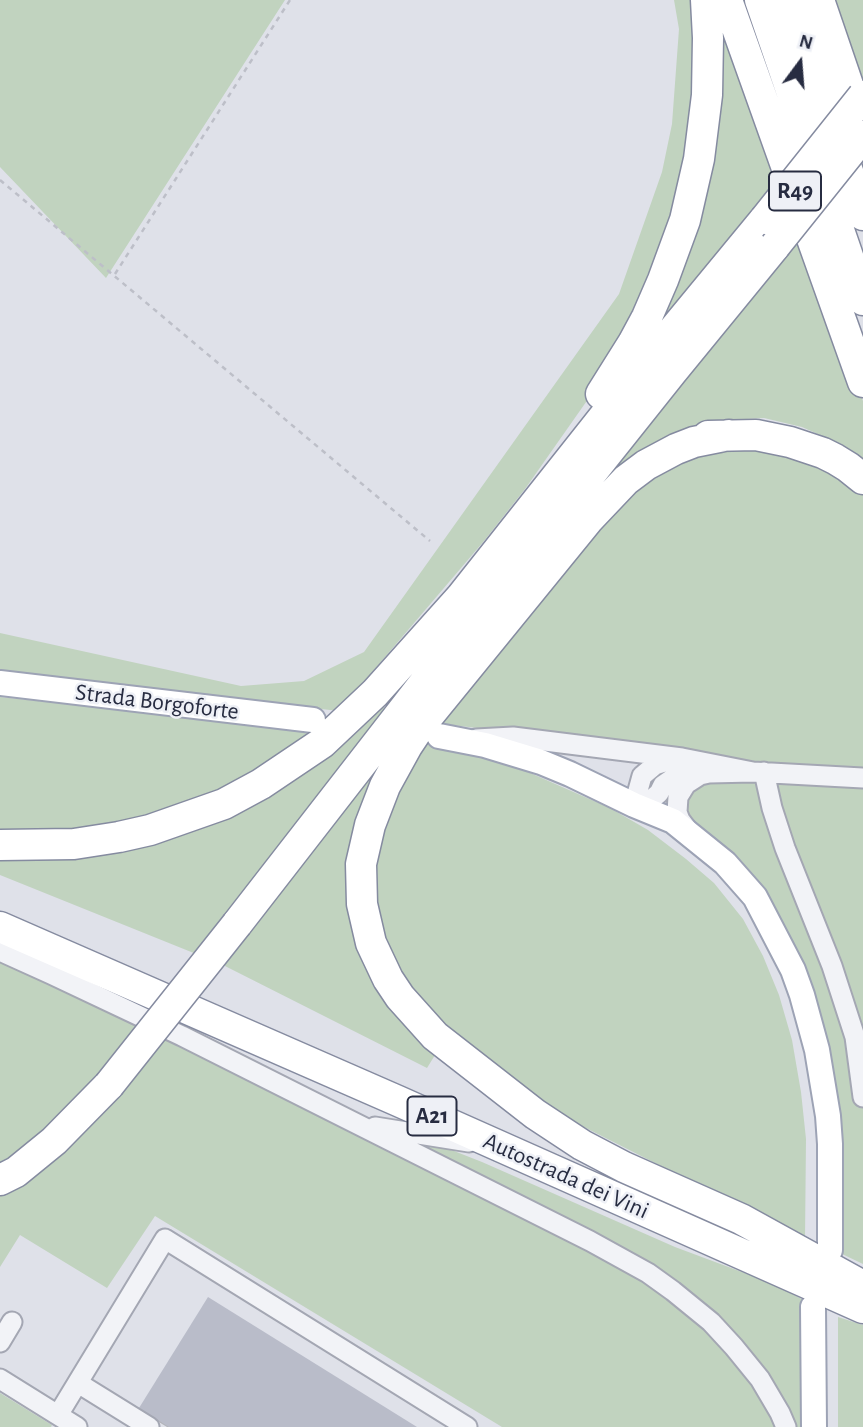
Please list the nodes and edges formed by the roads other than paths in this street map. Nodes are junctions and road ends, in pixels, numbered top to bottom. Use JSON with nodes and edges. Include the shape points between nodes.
{"nodes":[{"id":1,"x":706,"y":0,"type":"edge"},
{"id":2,"x":727,"y":0,"type":"edge"},
{"id":3,"x":760,"y":0,"type":"edge"},
{"id":4,"x":789,"y":0,"type":"edge"},
{"id":5,"x":819,"y":0,"type":"edge"},
{"id":6,"x":863,"y":96,"type":"edge"},
{"id":7,"x":863,"y":130,"type":"edge"},
{"id":8,"x":863,"y":136,"type":"edge"},
{"id":9,"x":863,"y":215,"type":"edge"},
{"id":10,"x":770,"y":233,"type":"junction"},
{"id":11,"x":863,"y":300,"type":"edge"},
{"id":12,"x":863,"y":382,"type":"edge"},
{"id":13,"x":729,"y":435,"type":"junction"},
{"id":14,"x":863,"y":480,"type":"edge"},
{"id":15,"x":419,"y":666,"type":"junction"},
{"id":16,"x":0,"y":683,"type":"edge"},
{"id":17,"x":313,"y":720,"type":"dead end"},
{"id":18,"x":450,"y":738,"type":"joint"},
{"id":19,"x":682,"y":758,"type":"junction"},
{"id":20,"x":750,"y":772,"type":"junction"},
{"id":21,"x":863,"y":778,"type":"edge"},
{"id":22,"x":634,"y":805,"type":"junction"},
{"id":23,"x":690,"y":833,"type":"junction"},
{"id":24,"x":0,"y":845,"type":"edge"},
{"id":25,"x":0,"y":906,"type":"edge"},
{"id":26,"x":0,"y":927,"type":"edge"},
{"id":27,"x":0,"y":951,"type":"edge"},
{"id":28,"x":863,"y":1097,"type":"edge"},
{"id":29,"x":356,"y":1124,"type":"junction"},
{"id":30,"x":501,"y":1147,"type":"junction"},
{"id":31,"x":0,"y":1181,"type":"edge"},
{"id":32,"x":863,"y":1286,"type":"edge"},
{"id":33,"x":863,"y":1308,"type":"edge"},
{"id":34,"x":12,"y":1322,"type":"dead end"},
{"id":35,"x":0,"y":1342,"type":"edge"},
{"id":36,"x":0,"y":1379,"type":"edge"},
{"id":37,"x":78,"y":1383,"type":"junction"},
{"id":38,"x":58,"y":1415,"type":"junction"},
{"id":39,"x":78,"y":1427,"type":"edge"},
{"id":40,"x":149,"y":1427,"type":"edge"},
{"id":41,"x":467,"y":1427,"type":"edge"},
{"id":42,"x":786,"y":1427,"type":"edge"},
{"id":43,"x":814,"y":1427,"type":"edge"},
{"id":44,"x":828,"y":1427,"type":"edge"}],
"edges":[{"from":1,"to":15,"type":"highway","via":[[707,82],[699,159],[677,243],[647,317],[607,385],[443,602]]},
{"from":2,"to":12,"type":"highway","number":"R49"},
{"from":3,"to":11,"type":"highway"},
{"from":4,"to":9,"type":"highway"},
{"from":5,"to":7,"type":"highway"},
{"from":6,"to":10,"type":"highway","bridge":true},
{"from":8,"to":10,"type":"highway","bridge":true},
{"from":10,"to":15,"type":"highway","via":[[672,372]]},
{"from":13,"to":14,"type":"highway","via":[[756,435],[806,447],[835,459]]},
{"from":13,"to":15,"type":"highway","via":[[676,443],[621,475],[496,612]]},
{"from":13,"to":32,"type":"highway","via":[[676,449],[626,480],[421,725],[370,825],[361,864],[362,904],[371,943],[400,997],[435,1036],[535,1114],[582,1145],[741,1219]]},
{"from":15,"to":24,"type":"highway","via":[[367,702],[321,743],[261,785],[224,804],[118,837],[74,844]]},
{"from":15,"to":31,"type":"highway","bridge":true,"via":[[237,924],[109,1085],[54,1141]]},
{"from":16,"to":17,"type":"main road","name":"Strada Borgoforte"},
{"from":18,"to":19,"type":"street","via":[[513,737]]},
{"from":18,"to":22,"type":"main road","via":[[541,762]]},
{"from":19,"to":20,"type":"street"},
{"from":19,"to":22,"type":"street","via":[[648,770],[639,783]]},
{"from":20,"to":21,"type":"street"},
{"from":20,"to":22,"type":"street","via":[[686,772],[669,779],[652,799]]},
{"from":20,"to":23,"type":"street","via":[[700,775],[682,790],[677,812]]},
{"from":20,"to":28,"type":"street","via":[[772,808],[832,966],[855,1037]]},
{"from":22,"to":23,"type":"main road"},
{"from":22,"to":23,"type":"main road","via":[[729,890],[753,923],[777,970],[807,1071],[823,1246],[828,1116],[802,995],[755,897]]},
{"from":25,"to":32,"type":"highway","name":"Autostrada dei Vini","number":"A21"},
{"from":26,"to":30,"type":"highway","name":"Autostrada dei Vini","number":"A21"},
{"from":27,"to":29,"type":"street"},
{"from":29,"to":30,"type":"street"},
{"from":29,"to":42,"type":"street","via":[[590,1241],[665,1285],[734,1347],[760,1380]]},
{"from":30,"to":33,"type":"highway","name":"Autostrada dei Vini","number":"A21"},
{"from":34,"to":35,"type":"street"},
{"from":36,"to":38,"type":"street"},
{"from":37,"to":38,"type":"street"},
{"from":37,"to":40,"type":"street"},
{"from":37,"to":41,"type":"street","via":[[165,1239]]},
{"from":38,"to":39,"type":"street"},
{"from":43,"to":44,"type":"main road","via":[[821,1310]]}]}
